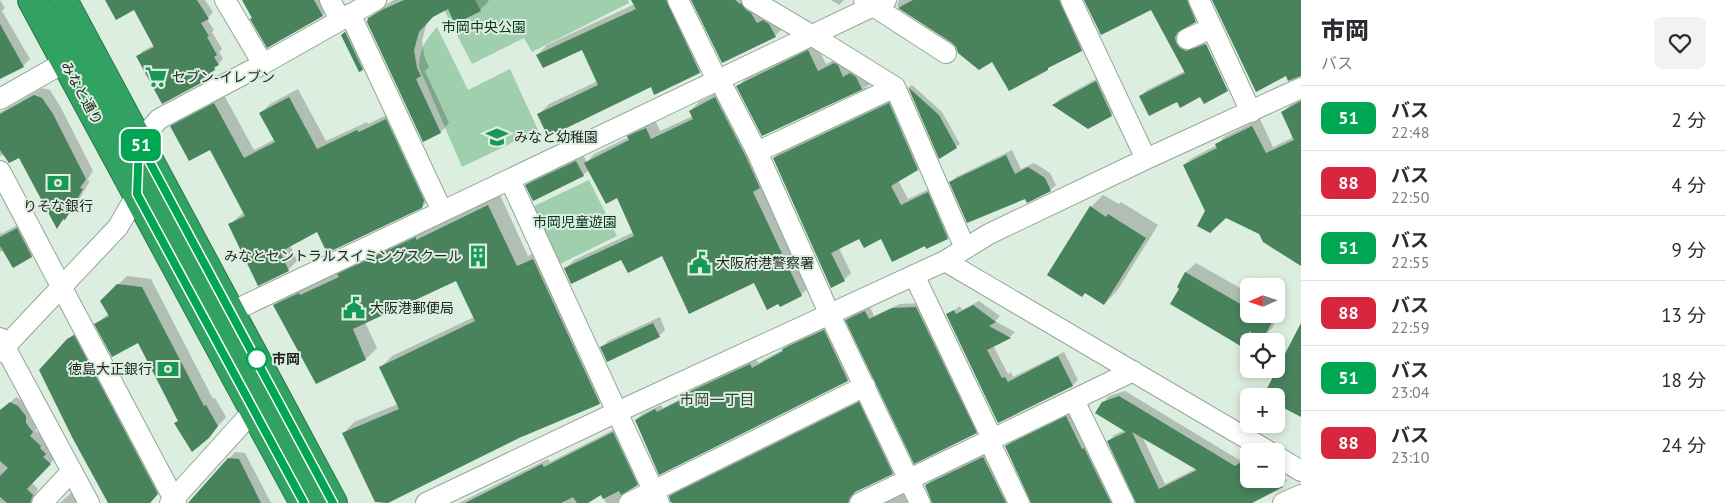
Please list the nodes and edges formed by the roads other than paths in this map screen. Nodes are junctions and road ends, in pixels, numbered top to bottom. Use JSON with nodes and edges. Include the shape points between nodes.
{"nodes":[{"id":1,"x":32,"y":0,"type":"edge"},
{"id":2,"x":64,"y":0,"type":"edge"},
{"id":3,"x":225,"y":0,"type":"edge"},
{"id":4,"x":330,"y":0,"type":"edge"},
{"id":5,"x":376,"y":0,"type":"edge"},
{"id":6,"x":678,"y":0,"type":"edge"},
{"id":7,"x":752,"y":0,"type":"edge"},
{"id":8,"x":1071,"y":0,"type":"edge"},
{"id":9,"x":1199,"y":0,"type":"edge"},
{"id":10,"x":874,"y":2,"type":"edge"},
{"id":11,"x":345,"y":17,"type":"junction"},
{"id":12,"x":1212,"y":28,"type":"junction"},
{"id":13,"x":813,"y":36,"type":"junction"},
{"id":14,"x":1187,"y":39,"type":"dead end"},
{"id":15,"x":946,"y":53,"type":"dead end"},
{"id":16,"x":65,"y":62,"type":"junction"},
{"id":17,"x":262,"y":64,"type":"junction"},
{"id":18,"x":718,"y":80,"type":"junction"},
{"id":19,"x":895,"y":87,"type":"junction"},
{"id":20,"x":1301,"y":88,"type":"edge"},
{"id":21,"x":0,"y":99,"type":"edge"},
{"id":22,"x":1251,"y":112,"type":"junction"},
{"id":23,"x":139,"y":142,"type":"junction"},
{"id":24,"x":757,"y":152,"type":"junction"},
{"id":25,"x":1146,"y":159,"type":"junction"},
{"id":26,"x":0,"y":171,"type":"edge"},
{"id":27,"x":510,"y":180,"type":"junction"},
{"id":28,"x":137,"y":194,"type":"junction"},
{"id":29,"x":442,"y":211,"type":"junction"},
{"id":30,"x":965,"y":248,"type":"junction"},
{"id":31,"x":945,"y":260,"type":"junction"},
{"id":32,"x":914,"y":274,"type":"junction"},
{"id":33,"x":61,"y":287,"type":"junction"},
{"id":34,"x":231,"y":312,"type":"junction"},
{"id":35,"x":829,"y":313,"type":"junction"},
{"id":36,"x":2,"y":346,"type":"edge"},
{"id":37,"x":1133,"y":371,"type":"junction"},
{"id":38,"x":865,"y":386,"type":"junction"},
{"id":39,"x":1074,"y":400,"type":"junction"},
{"id":40,"x":254,"y":410,"type":"junction"},
{"id":41,"x":617,"y":412,"type":"junction"},
{"id":42,"x":989,"y":442,"type":"junction"},
{"id":43,"x":1254,"y":443,"type":"edge"},
{"id":44,"x":1285,"y":461,"type":"edge"},
{"id":45,"x":72,"y":471,"type":"junction"},
{"id":46,"x":1301,"y":471,"type":"edge"},
{"id":47,"x":910,"y":480,"type":"junction"},
{"id":48,"x":1301,"y":495,"type":"edge"},
{"id":49,"x":656,"y":497,"type":"edge"},
{"id":50,"x":173,"y":502,"type":"edge"},
{"id":51,"x":42,"y":503,"type":"edge"},
{"id":52,"x":89,"y":503,"type":"edge"},
{"id":53,"x":304,"y":503,"type":"edge"},
{"id":54,"x":334,"y":503,"type":"edge"},
{"id":55,"x":426,"y":503,"type":"edge"},
{"id":56,"x":630,"y":503,"type":"edge"},
{"id":57,"x":860,"y":503,"type":"edge"},
{"id":58,"x":920,"y":503,"type":"edge"},
{"id":59,"x":1019,"y":503,"type":"edge"},
{"id":60,"x":1124,"y":503,"type":"edge"},
{"id":61,"x":1283,"y":503,"type":"edge"}],
"edges":[{"from":1,"to":16,"type":"highway","name":"みなと通り"},
{"from":2,"to":23,"type":"highway","name":"みなと通り"},
{"from":3,"to":17,"type":"street"},
{"from":4,"to":11,"type":"street"},
{"from":5,"to":11,"type":"street"},
{"from":6,"to":18,"type":"street"},
{"from":7,"to":13,"type":"street"},
{"from":8,"to":25,"type":"street"},
{"from":9,"to":12,"type":"street"},
{"from":10,"to":13,"type":"street"},
{"from":10,"to":15,"type":"street"},
{"from":11,"to":17,"type":"street"},
{"from":11,"to":29,"type":"street"},
{"from":12,"to":14,"type":"street"},
{"from":12,"to":22,"type":"street"},
{"from":13,"to":18,"type":"street"},
{"from":13,"to":19,"type":"street"},
{"from":16,"to":21,"type":"street"},
{"from":16,"to":28,"type":"highway","name":"みなと通り"},
{"from":17,"to":23,"type":"street","via":[[159,119]]},
{"from":18,"to":24,"type":"street"},
{"from":18,"to":27,"type":"street"},
{"from":19,"to":24,"type":"street"},
{"from":19,"to":30,"type":"street"},
{"from":20,"to":22,"type":"street"},
{"from":22,"to":25,"type":"street"},
{"from":23,"to":28,"type":"street"},
{"from":23,"to":34,"type":"highway","name":"みなと通り"},
{"from":24,"to":35,"type":"street"},
{"from":25,"to":30,"type":"street"},
{"from":26,"to":33,"type":"street"},
{"from":27,"to":29,"type":"street"},
{"from":27,"to":41,"type":"street"},
{"from":28,"to":33,"type":"street","via":[[118,227]]},
{"from":28,"to":40,"type":"highway","name":"みなと通り"},
{"from":29,"to":34,"type":"street"},
{"from":30,"to":31,"type":"street"},
{"from":31,"to":32,"type":"street"},
{"from":31,"to":37,"type":"street"},
{"from":32,"to":35,"type":"street"},
{"from":32,"to":42,"type":"street","via":[[989,432]]},
{"from":33,"to":36,"type":"street"},
{"from":33,"to":50,"type":"street"},
{"from":34,"to":54,"type":"highway","name":"みなと通り"},
{"from":35,"to":38,"type":"street"},
{"from":35,"to":41,"type":"street"},
{"from":36,"to":45,"type":"street"},
{"from":37,"to":39,"type":"street"},
{"from":37,"to":43,"type":"street"},
{"from":38,"to":47,"type":"street"},
{"from":38,"to":49,"type":"street"},
{"from":39,"to":42,"type":"street"},
{"from":39,"to":60,"type":"street"},
{"from":40,"to":50,"type":"street"},
{"from":40,"to":53,"type":"highway","name":"みなと通り"},
{"from":41,"to":49,"type":"street"},
{"from":41,"to":55,"type":"street"},
{"from":42,"to":47,"type":"street"},
{"from":42,"to":59,"type":"street"},
{"from":44,"to":46,"type":"street"},
{"from":45,"to":51,"type":"street"},
{"from":45,"to":52,"type":"street"},
{"from":47,"to":57,"type":"street"},
{"from":47,"to":58,"type":"street"},
{"from":48,"to":61,"type":"street"},
{"from":49,"to":56,"type":"street"}]}
